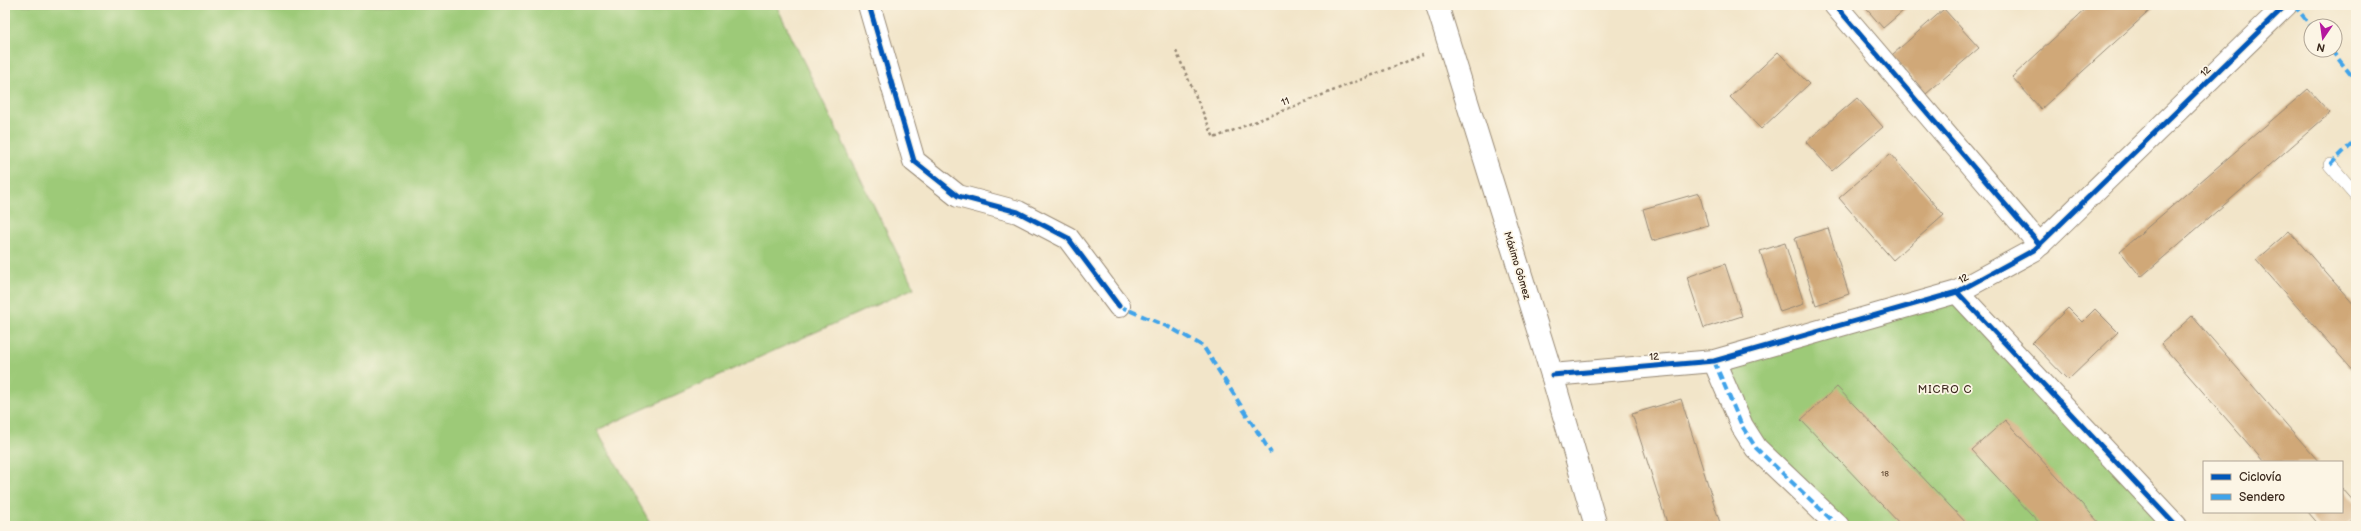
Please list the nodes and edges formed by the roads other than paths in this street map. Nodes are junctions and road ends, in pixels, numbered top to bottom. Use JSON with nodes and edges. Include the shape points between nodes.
{"nodes":[{"id":1,"x":869,"y":5,"type":"edge"},
{"id":2,"x":1438,"y":5,"type":"edge"},
{"id":3,"x":1834,"y":5,"type":"edge"},
{"id":4,"x":2286,"y":5,"type":"edge"},
{"id":5,"x":2330,"y":165,"type":"dead end"},
{"id":6,"x":2356,"y":195,"type":"edge"},
{"id":7,"x":2040,"y":245,"type":"junction"},
{"id":8,"x":1957,"y":292,"type":"junction"},
{"id":9,"x":1119,"y":306,"type":"dead end"},
{"id":10,"x":1714,"y":361,"type":"junction"},
{"id":11,"x":1552,"y":374,"type":"junction"},
{"id":12,"x":1596,"y":526,"type":"edge"},
{"id":13,"x":1838,"y":526,"type":"edge"},
{"id":14,"x":2176,"y":526,"type":"edge"}],
"edges":[{"from":1,"to":9,"type":"street","via":[[914,161],[958,196],[1018,212],[1068,238]]},
{"from":2,"to":11,"type":"street","name":"Máximo Gómez"},
{"from":3,"to":7,"type":"street"},
{"from":4,"to":7,"type":"street","name":"12"},
{"from":5,"to":6,"type":"lane"},
{"from":7,"to":8,"type":"street","name":"12"},
{"from":8,"to":10,"type":"street","name":"12"},
{"from":8,"to":14,"type":"street"},
{"from":10,"to":11,"type":"street","name":"12"},
{"from":10,"to":13,"type":"street","via":[[1742,426],[1756,448]]},
{"from":11,"to":12,"type":"street","name":"Máximo Gómez"}]}
